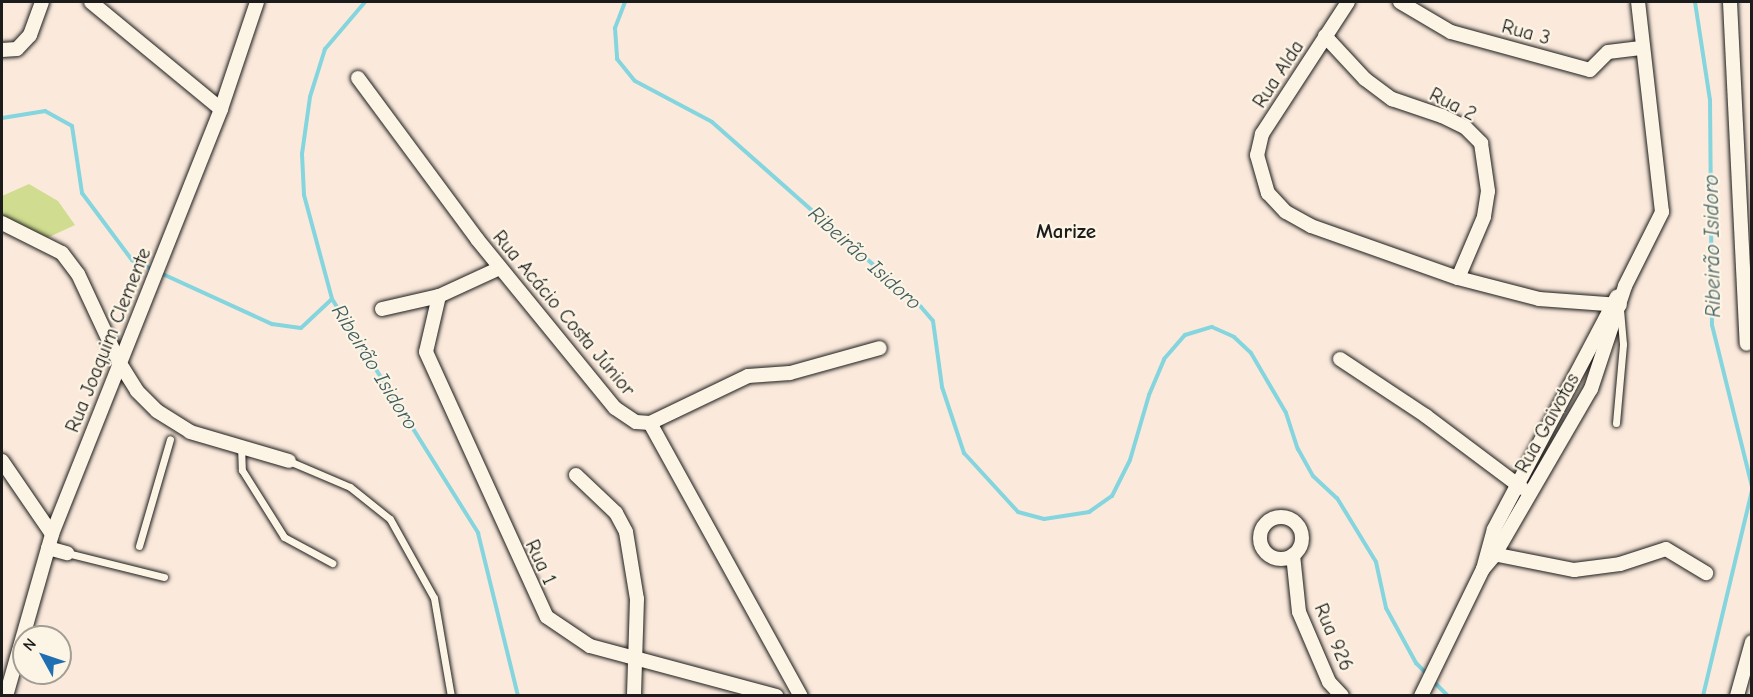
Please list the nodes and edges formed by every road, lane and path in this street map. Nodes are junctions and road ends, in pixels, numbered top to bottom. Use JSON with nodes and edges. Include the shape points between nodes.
{"nodes":[{"id":1,"x":42,"y":2,"type":"edge"},
{"id":2,"x":91,"y":2,"type":"edge"},
{"id":3,"x":257,"y":2,"type":"edge"},
{"id":4,"x":1348,"y":2,"type":"edge"},
{"id":5,"x":1400,"y":2,"type":"edge"},
{"id":6,"x":1638,"y":2,"type":"edge"},
{"id":7,"x":1730,"y":2,"type":"edge"},
{"id":8,"x":1325,"y":36,"type":"junction"},
{"id":9,"x":1644,"y":48,"type":"junction"},
{"id":10,"x":2,"y":50,"type":"edge"},
{"id":11,"x":358,"y":78,"type":"dead end"},
{"id":12,"x":221,"y":110,"type":"junction"},
{"id":13,"x":2,"y":223,"type":"edge"},
{"id":14,"x":500,"y":268,"type":"junction"},
{"id":15,"x":1458,"y":278,"type":"junction"},
{"id":16,"x":439,"y":296,"type":"junction"},
{"id":17,"x":1616,"y":304,"type":"junction"},
{"id":18,"x":382,"y":309,"type":"dead end"},
{"id":19,"x":1747,"y":344,"type":"dead end"},
{"id":20,"x":879,"y":348,"type":"dead end"},
{"id":21,"x":1340,"y":359,"type":"dead end"},
{"id":22,"x":119,"y":362,"type":"junction"},
{"id":23,"x":650,"y":423,"type":"junction"},
{"id":24,"x":1616,"y":423,"type":"dead end"},
{"id":25,"x":174,"y":424,"type":"junction"},
{"id":26,"x":170,"y":439,"type":"joint"},
{"id":27,"x":241,"y":445,"type":"junction"},
{"id":28,"x":2,"y":461,"type":"edge"},
{"id":29,"x":289,"y":461,"type":"joint"},
{"id":30,"x":576,"y":475,"type":"dead end"},
{"id":31,"x":1516,"y":483,"type":"junction"},
{"id":32,"x":1530,"y":494,"type":"junction"},
{"id":33,"x":52,"y":534,"type":"junction"},
{"id":34,"x":139,"y":546,"type":"dead end"},
{"id":35,"x":48,"y":548,"type":"junction"},
{"id":36,"x":67,"y":553,"type":"joint"},
{"id":37,"x":1490,"y":554,"type":"junction"},
{"id":38,"x":1293,"y":555,"type":"dead end"},
{"id":39,"x":332,"y":563,"type":"dead end"},
{"id":40,"x":1706,"y":573,"type":"dead end"},
{"id":41,"x":164,"y":577,"type":"dead end"},
{"id":42,"x":1752,"y":642,"type":"edge"},
{"id":43,"x":635,"y":659,"type":"junction"},
{"id":44,"x":746,"y":692,"type":"edge"},
{"id":45,"x":6,"y":696,"type":"edge"},
{"id":46,"x":451,"y":696,"type":"edge"},
{"id":47,"x":634,"y":696,"type":"edge"},
{"id":48,"x":776,"y":696,"type":"edge"},
{"id":49,"x":801,"y":696,"type":"edge"},
{"id":50,"x":1342,"y":696,"type":"edge"},
{"id":51,"x":1421,"y":696,"type":"edge"},
{"id":52,"x":1737,"y":696,"type":"edge"}],
"edges":[{"from":1,"to":10,"type":"street","via":[[30,35],[17,49]]},
{"from":2,"to":12,"type":"street"},
{"from":3,"to":12,"type":"street","name":"Rua Joaquim Clemente"},
{"from":4,"to":8,"type":"street","name":"Rua Alda"},
{"from":5,"to":9,"type":"street","name":"Rua 3","via":[[1451,32],[1590,70],[1608,52]]},
{"from":6,"to":9,"type":"street","name":"Rua Gaivotas"},
{"from":7,"to":19,"type":"street"},
{"from":8,"to":15,"type":"street","name":"Rua 2","via":[[1365,79],[1392,99],[1465,127],[1481,143],[1488,191],[1484,217]]},
{"from":8,"to":15,"type":"street","name":"Rua Alda","via":[[1262,134],[1257,155],[1268,193],[1286,212],[1311,226]]},
{"from":9,"to":17,"type":"street","name":"Rua Gaivotas","via":[[1662,212]]},
{"from":11,"to":14,"type":"street","name":"Rua Acácio Costa Júnior"},
{"from":12,"to":22,"type":"street","name":"Rua Joaquim Clemente"},
{"from":13,"to":22,"type":"street","via":[[62,253],[78,274]]},
{"from":14,"to":16,"type":"street"},
{"from":14,"to":23,"type":"street","name":"Rua Acácio Costa Júnior","via":[[615,408],[636,422]]},
{"from":15,"to":17,"type":"street","via":[[1539,299]]},
{"from":16,"to":18,"type":"street"},
{"from":16,"to":43,"type":"street","name":"Rua 1","via":[[426,352],[547,617],[590,646]]},
{"from":17,"to":24,"type":"lane","via":[[1623,344]]},
{"from":17,"to":31,"type":"street","name":"Rua Gaivotas"},
{"from":17,"to":32,"type":"street","name":"Rua Gaivotas","via":[[1591,389]]},
{"from":20,"to":23,"type":"street","via":[[790,373],[748,376]]},
{"from":21,"to":31,"type":"street"},
{"from":22,"to":25,"type":"street","via":[[136,391]]},
{"from":22,"to":33,"type":"street","name":"Rua Joaquim Clemente"},
{"from":23,"to":49,"type":"street"},
{"from":25,"to":26,"type":"street"},
{"from":25,"to":27,"type":"street"},
{"from":26,"to":34,"type":"lane"},
{"from":27,"to":29,"type":"street"},
{"from":27,"to":39,"type":"lane","via":[[242,470],[284,537]]},
{"from":28,"to":33,"type":"street"},
{"from":29,"to":46,"type":"lane","via":[[350,487],[390,519],[434,598]]},
{"from":30,"to":43,"type":"street","via":[[616,513],[626,532],[637,599]]},
{"from":31,"to":32,"type":"street"},
{"from":31,"to":37,"type":"street","name":"Rua Gaivotas"},
{"from":32,"to":37,"type":"street","name":"Rua Gaivotas"},
{"from":33,"to":35,"type":"street","name":"Rua Joaquim Clemente"},
{"from":35,"to":36,"type":"street"},
{"from":35,"to":45,"type":"street","name":"Rua Joaquim Clemente"},
{"from":36,"to":41,"type":"lane"},
{"from":37,"to":40,"type":"street","via":[[1574,570],[1620,564],[1666,549]]},
{"from":37,"to":51,"type":"street","name":"Rua Gaivotas"},
{"from":38,"to":50,"type":"street","name":"Rua 926","via":[[1299,612],[1329,682]]},
{"from":42,"to":52,"type":"street"},
{"from":43,"to":44,"type":"street","name":"Rua 1"},
{"from":43,"to":47,"type":"street"},
{"from":44,"to":48,"type":"street","name":"Rua 1"}]}
